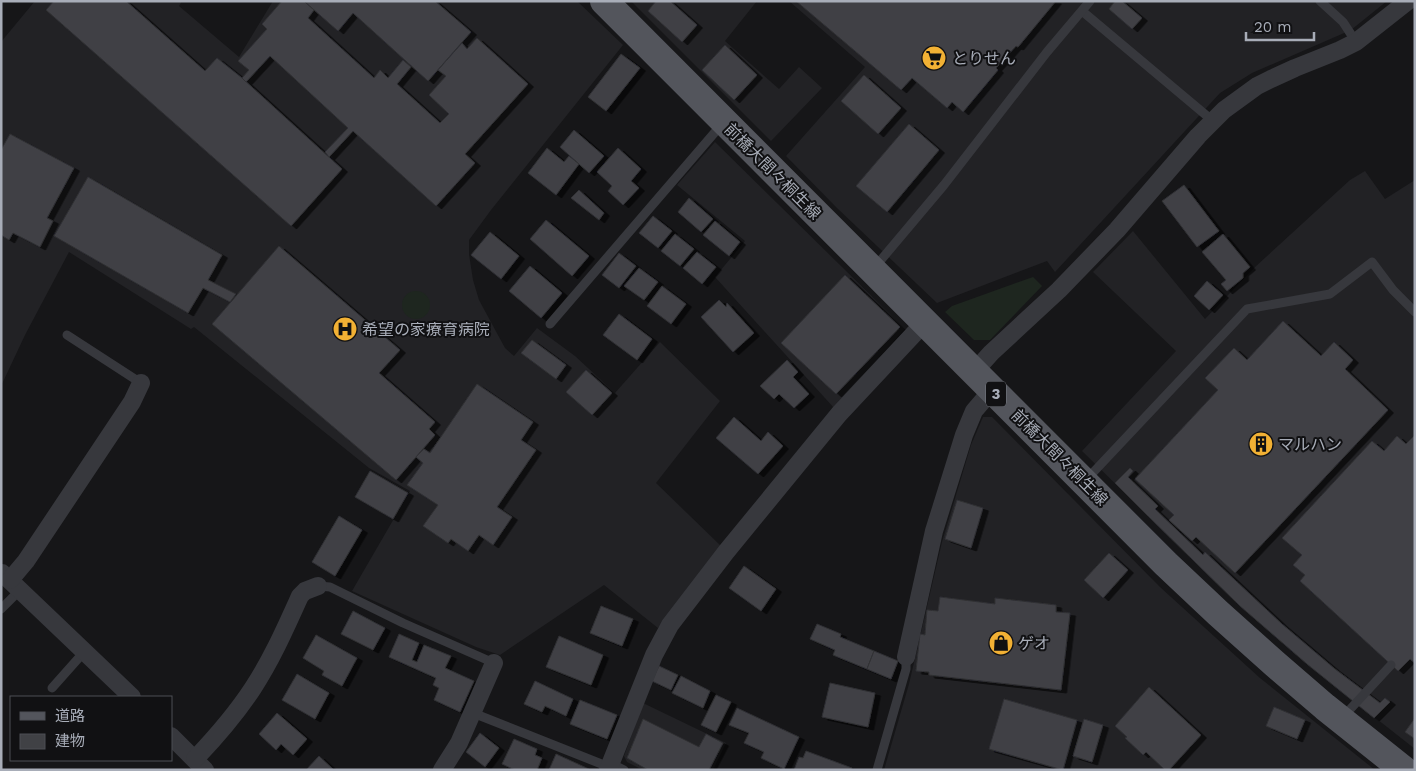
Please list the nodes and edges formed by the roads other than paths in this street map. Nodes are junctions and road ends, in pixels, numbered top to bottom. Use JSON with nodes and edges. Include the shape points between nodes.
{"nodes":[{"id":1,"x":604,"y":1,"type":"edge"},
{"id":2,"x":1090,"y":1,"type":"edge"},
{"id":3,"x":1320,"y":1,"type":"edge"},
{"id":4,"x":1408,"y":1,"type":"edge"},
{"id":5,"x":1082,"y":11,"type":"junction"},
{"id":6,"x":1356,"y":42,"type":"junction"},
{"id":7,"x":1212,"y":120,"type":"junction"},
{"id":8,"x":724,"y":122,"type":"junction"},
{"id":9,"x":872,"y":270,"type":"junction"},
{"id":10,"x":1415,"y":312,"type":"edge"},
{"id":11,"x":925,"y":322,"type":"junction"},
{"id":12,"x":550,"y":324,"type":"dead end"},
{"id":13,"x":66,"y":335,"type":"dead end"},
{"id":14,"x":983,"y":381,"type":"junction"},
{"id":15,"x":141,"y":383,"type":"joint"},
{"id":16,"x":1084,"y":482,"type":"junction"},
{"id":17,"x":10,"y":581,"type":"edge"},
{"id":18,"x":318,"y":586,"type":"joint"},
{"id":19,"x":1,"y":609,"type":"edge"},
{"id":20,"x":84,"y":652,"type":"junction"},
{"id":21,"x":906,"y":656,"type":"joint"},
{"id":22,"x":494,"y":663,"type":"joint"},
{"id":23,"x":1391,"y":665,"type":"dead end"},
{"id":24,"x":52,"y":688,"type":"dead end"},
{"id":25,"x":131,"y":696,"type":"edge"},
{"id":26,"x":473,"y":713,"type":"junction"},
{"id":27,"x":1341,"y":720,"type":"junction"},
{"id":28,"x":172,"y":737,"type":"edge"},
{"id":29,"x":200,"y":764,"type":"edge"},
{"id":30,"x":613,"y":768,"type":"edge"},
{"id":31,"x":442,"y":770,"type":"edge"},
{"id":32,"x":877,"y":770,"type":"edge"},
{"id":33,"x":1404,"y":770,"type":"edge"}],
"edges":[{"from":1,"to":8,"type":"main road","name":"前橋大間々桐生線","number":"3"},
{"from":2,"to":5,"type":"lane"},
{"from":3,"to":6,"type":"lane","via":[[1343,22]]},
{"from":4,"to":6,"type":"street"},
{"from":5,"to":7,"type":"lane"},
{"from":5,"to":9,"type":"lane"},
{"from":6,"to":7,"type":"street","via":[[1257,86]]},
{"from":7,"to":14,"type":"street","via":[[1117,230],[991,353]]},
{"from":8,"to":9,"type":"main road","name":"前橋大間々桐生線","number":"3"},
{"from":8,"to":12,"type":"lane"},
{"from":9,"to":11,"type":"main road","name":"前橋大間々桐生線","number":"3"},
{"from":10,"to":16,"type":"lane","via":[[1372,262],[1330,294],[1247,309]]},
{"from":11,"to":14,"type":"main road","name":"前橋大間々桐生線","number":"3"},
{"from":11,"to":30,"type":"street","via":[[839,414],[670,625],[654,655]]},
{"from":13,"to":15,"type":"lane"},
{"from":14,"to":16,"type":"main road","name":"前橋大間々桐生線","number":"3"},
{"from":14,"to":21,"type":"street","via":[[934,531]]},
{"from":15,"to":17,"type":"street","via":[[132,402]]},
{"from":16,"to":27,"type":"main road","name":"前橋大間々桐生線","number":"3","via":[[1218,613]]},
{"from":17,"to":19,"type":"lane"},
{"from":17,"to":20,"type":"street"},
{"from":18,"to":22,"type":"lane","via":[[330,587]]},
{"from":18,"to":29,"type":"street","via":[[300,596],[254,687]]},
{"from":20,"to":24,"type":"lane"},
{"from":20,"to":25,"type":"street"},
{"from":21,"to":32,"type":"lane","via":[[906,669]]},
{"from":22,"to":26,"type":"street"},
{"from":23,"to":27,"type":"lane"},
{"from":26,"to":30,"type":"lane"},
{"from":26,"to":31,"type":"street"},
{"from":27,"to":33,"type":"main road","name":"前橋大間々桐生線","number":"3"},
{"from":28,"to":29,"type":"street"}]}
